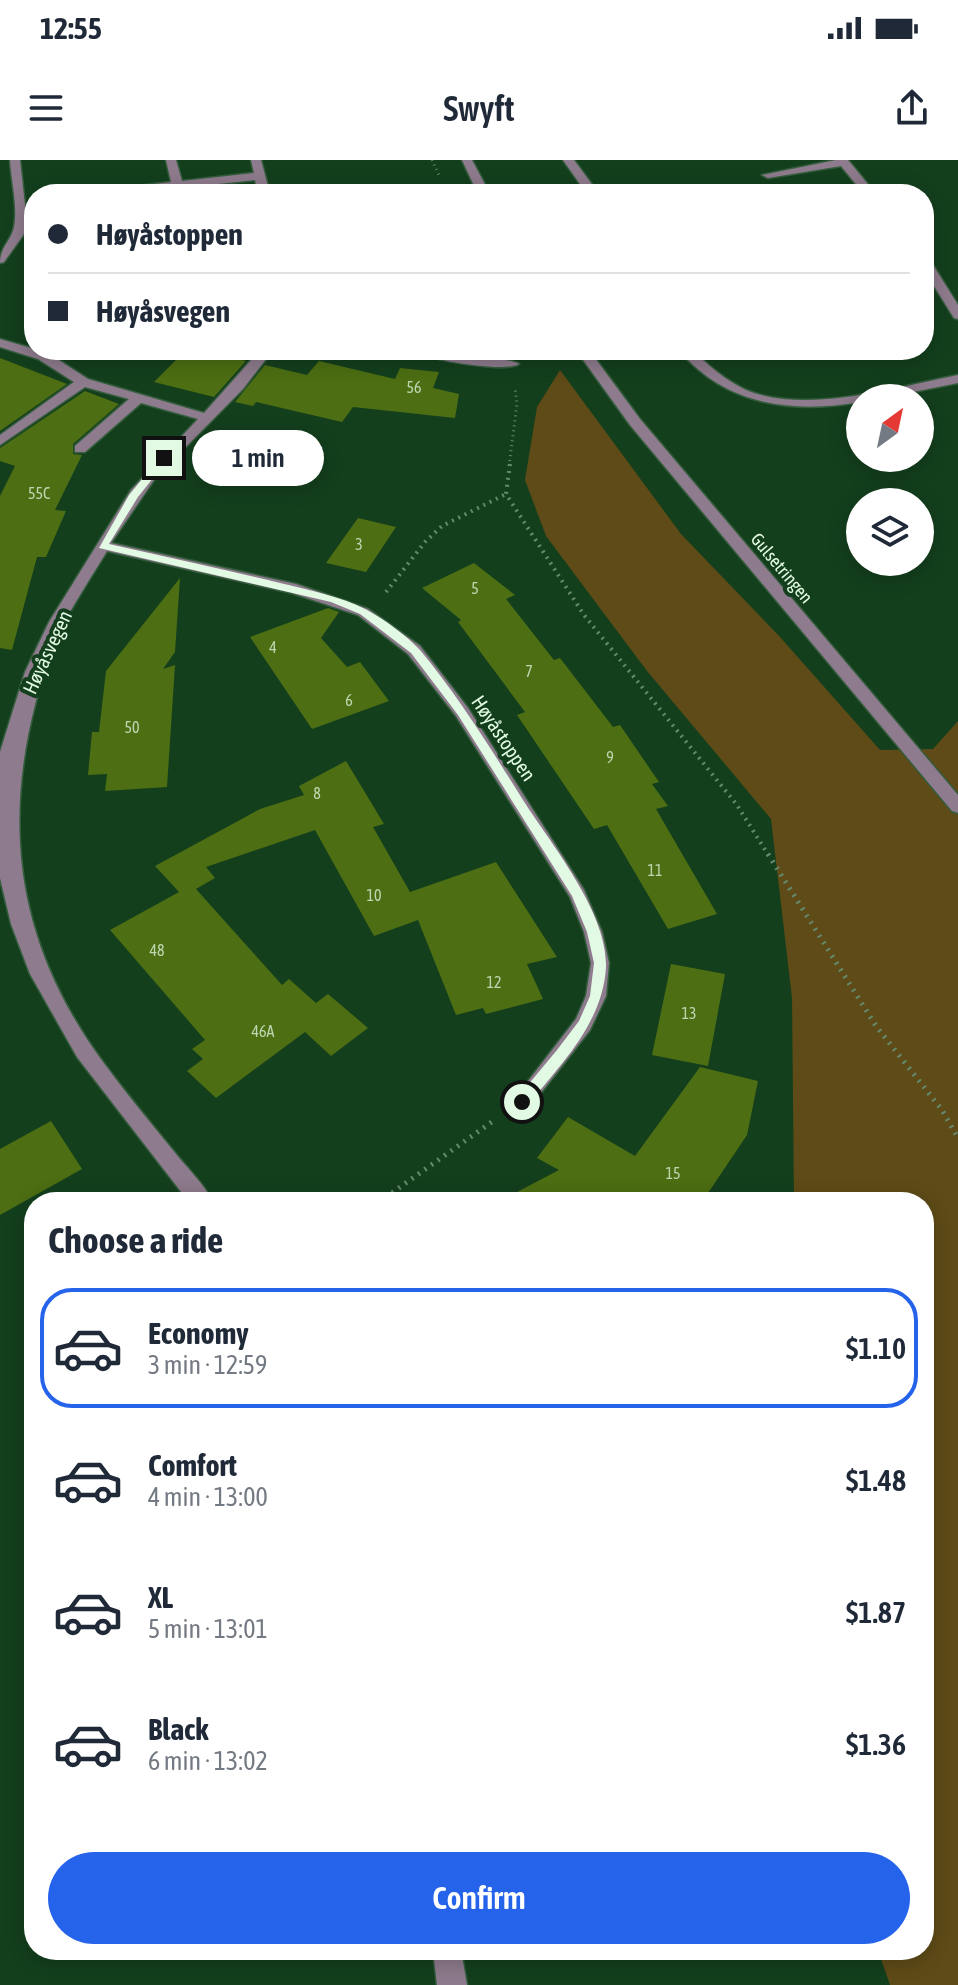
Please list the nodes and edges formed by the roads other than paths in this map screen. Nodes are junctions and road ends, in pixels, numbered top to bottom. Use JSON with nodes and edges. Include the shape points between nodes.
{"nodes":[{"id":1,"x":15,"y":160,"type":"edge"},
{"id":2,"x":171,"y":160,"type":"edge"},
{"id":3,"x":256,"y":160,"type":"edge"},
{"id":4,"x":467,"y":160,"type":"edge"},
{"id":5,"x":568,"y":160,"type":"edge"},
{"id":6,"x":843,"y":161,"type":"edge"},
{"id":7,"x":768,"y":175,"type":"dead end"},
{"id":8,"x":260,"y":176,"type":"junction"},
{"id":9,"x":177,"y":184,"type":"joint"},
{"id":10,"x":262,"y":184,"type":"edge"},
{"id":11,"x":479,"y":184,"type":"edge"},
{"id":12,"x":586,"y":184,"type":"edge"},
{"id":13,"x":862,"y":184,"type":"edge"},
{"id":14,"x":24,"y":195,"type":"edge"},
{"id":15,"x":24,"y":220,"type":"edge"},
{"id":16,"x":0,"y":259,"type":"edge"},
{"id":17,"x":934,"y":276,"type":"edge"},
{"id":18,"x":943,"y":290,"type":"junction"},
{"id":19,"x":934,"y":291,"type":"edge"},
{"id":20,"x":958,"y":315,"type":"edge"},
{"id":21,"x":0,"y":343,"type":"edge"},
{"id":22,"x":24,"y":350,"type":"edge"},
{"id":23,"x":50,"y":360,"type":"edge"},
{"id":24,"x":258,"y":360,"type":"edge"},
{"id":25,"x":470,"y":360,"type":"edge"},
{"id":26,"x":589,"y":360,"type":"edge"},
{"id":27,"x":696,"y":360,"type":"edge"},
{"id":28,"x":513,"y":364,"type":"road end"},
{"id":29,"x":958,"y":379,"type":"edge"},
{"id":30,"x":83,"y":382,"type":"junction"},
{"id":31,"x":137,"y":399,"type":"junction"},
{"id":32,"x":205,"y":417,"type":"junction"},
{"id":33,"x":0,"y":441,"type":"edge"},
{"id":34,"x":80,"y":449,"type":"dead end"},
{"id":35,"x":103,"y":546,"type":"junction"},
{"id":36,"x":958,"y":807,"type":"edge"},
{"id":37,"x":522,"y":1102,"type":"road end"},
{"id":38,"x":194,"y":1192,"type":"edge"},
{"id":39,"x":448,"y":1960,"type":"edge"},
{"id":40,"x":452,"y":1985,"type":"edge"}],
"edges":[{"from":1,"to":14,"type":"street"},
{"from":2,"to":9,"type":"street"},
{"from":3,"to":8,"type":"street"},
{"from":4,"to":11,"type":"street"},
{"from":5,"to":12,"type":"street"},
{"from":6,"to":7,"type":"street"},
{"from":6,"to":13,"type":"street"},
{"from":8,"to":9,"type":"street"},
{"from":8,"to":10,"type":"street"},
{"from":15,"to":16,"type":"street"},
{"from":17,"to":18,"type":"street"},
{"from":18,"to":19,"type":"street"},
{"from":18,"to":20,"type":"street"},
{"from":21,"to":22,"type":"street"},
{"from":23,"to":30,"type":"street"},
{"from":24,"to":32,"type":"street","name":"Høyåsvegen"},
{"from":25,"to":28,"type":"street"},
{"from":26,"to":36,"type":"street","name":"Gulsetringen","via":[[635,422]]},
{"from":27,"to":29,"type":"street","via":[[721,384],[790,405]]},
{"from":30,"to":31,"type":"street"},
{"from":30,"to":33,"type":"street"},
{"from":31,"to":32,"type":"street"},
{"from":31,"to":34,"type":"street"},
{"from":32,"to":35,"type":"street","name":"Høyåsvegen","via":[[153,471]]},
{"from":35,"to":37,"type":"street","name":"Høyåstoppen","via":[[296,589],[363,612],[414,650],[462,712],[578,895],[600,963],[596,996],[583,1024]]},
{"from":35,"to":38,"type":"street","name":"Høyåsvegen","via":[[49,637],[18,719],[2,792],[11,894],[24,941],[52,999]]},
{"from":39,"to":40,"type":"street"}]}
